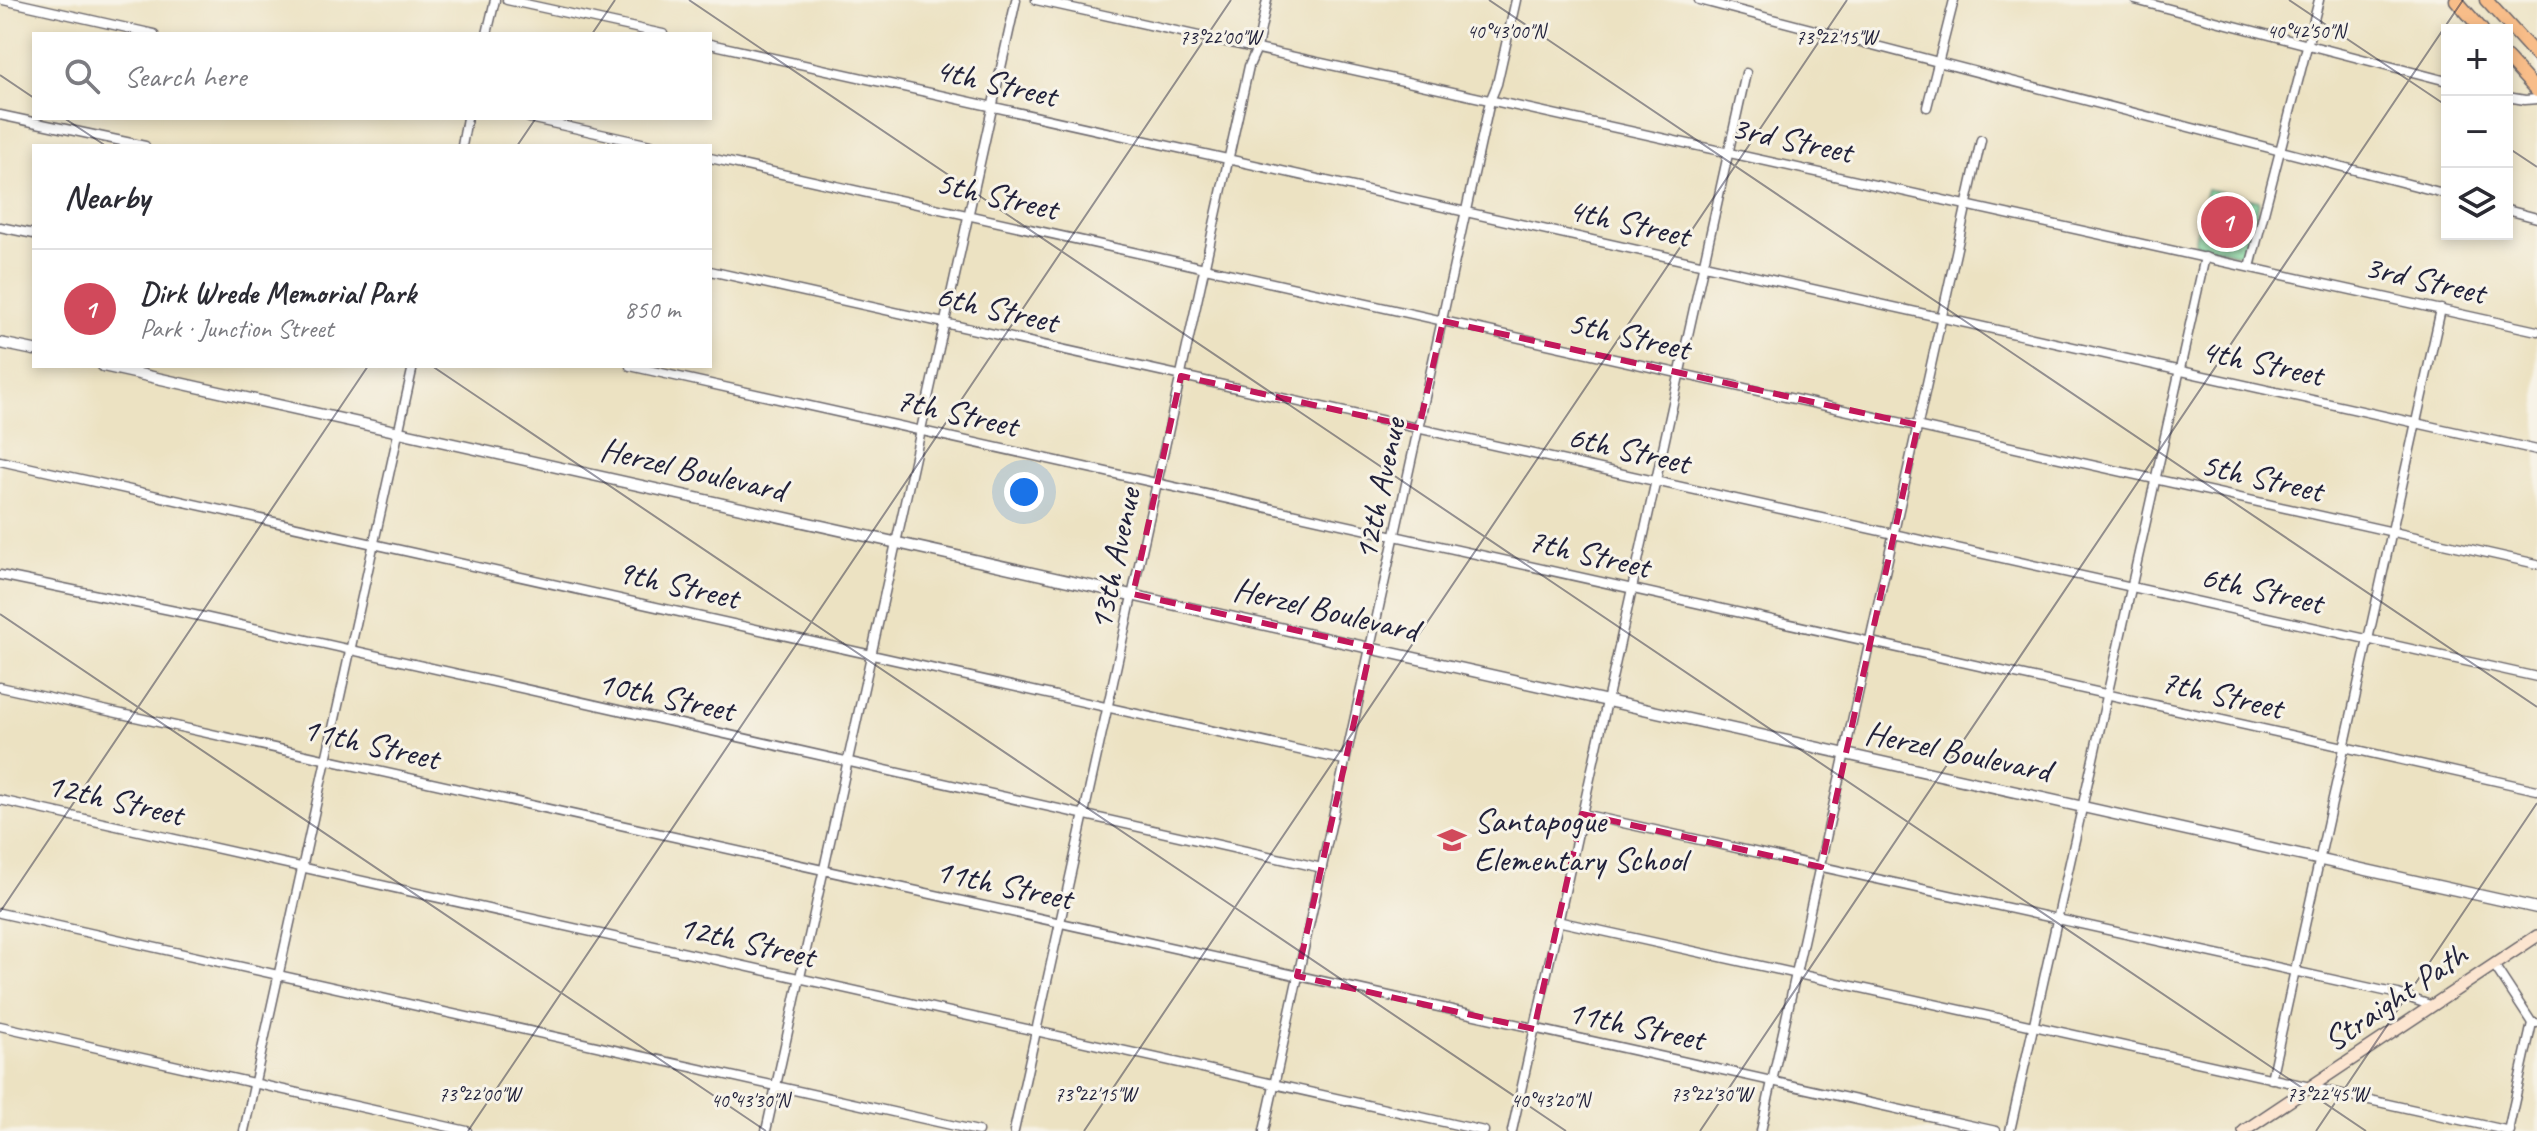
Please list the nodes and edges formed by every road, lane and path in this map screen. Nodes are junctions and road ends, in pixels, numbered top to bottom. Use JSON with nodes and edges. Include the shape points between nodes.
{"nodes":[{"id":1,"x":3,"y":0,"type":"edge"},
{"id":2,"x":495,"y":0,"type":"edge"},
{"id":3,"x":507,"y":0,"type":"edge"},
{"id":4,"x":1016,"y":0,"type":"edge"},
{"id":5,"x":1036,"y":0,"type":"edge"},
{"id":6,"x":1267,"y":0,"type":"edge"},
{"id":7,"x":1516,"y":0,"type":"edge"},
{"id":8,"x":1699,"y":0,"type":"edge"},
{"id":9,"x":1954,"y":0,"type":"edge"},
{"id":10,"x":2135,"y":0,"type":"edge"},
{"id":11,"x":2319,"y":0,"type":"edge"},
{"id":12,"x":2456,"y":0,"type":"edge"},
{"id":13,"x":2486,"y":0,"type":"edge"},
{"id":14,"x":2477,"y":24,"type":"edge"},
{"id":15,"x":145,"y":32,"type":"edge"},
{"id":16,"x":487,"y":32,"type":"edge"},
{"id":17,"x":654,"y":32,"type":"edge"},
{"id":18,"x":712,"y":44,"type":"edge"},
{"id":19,"x":2307,"y":45,"type":"junction"},
{"id":20,"x":1257,"y":48,"type":"junction"},
{"id":21,"x":2537,"y":56,"type":"edge"},
{"id":22,"x":1938,"y":63,"type":"junction"},
{"id":23,"x":2513,"y":65,"type":"edge"},
{"id":24,"x":1746,"y":73,"type":"dead end"},
{"id":25,"x":2441,"y":79,"type":"edge"},
{"id":26,"x":2537,"y":91,"type":"edge"},
{"id":27,"x":2513,"y":98,"type":"edge"},
{"id":28,"x":2537,"y":99,"type":"edge"},
{"id":29,"x":1490,"y":101,"type":"junction"},
{"id":30,"x":991,"y":107,"type":"junction"},
{"id":31,"x":1927,"y":107,"type":"dead end"},
{"id":32,"x":0,"y":115,"type":"edge"},
{"id":33,"x":467,"y":120,"type":"edge"},
{"id":34,"x":538,"y":120,"type":"edge"},
{"id":35,"x":1981,"y":140,"type":"dead end"},
{"id":36,"x":136,"y":144,"type":"edge"},
{"id":37,"x":462,"y":144,"type":"edge"},
{"id":38,"x":646,"y":144,"type":"edge"},
{"id":39,"x":1728,"y":152,"type":"junction"},
{"id":40,"x":2280,"y":152,"type":"junction"},
{"id":41,"x":712,"y":158,"type":"edge"},
{"id":42,"x":1228,"y":160,"type":"junction"},
{"id":43,"x":2441,"y":192,"type":"edge"},
{"id":44,"x":1967,"y":204,"type":"junction"},
{"id":45,"x":1466,"y":212,"type":"junction"},
{"id":46,"x":2513,"y":212,"type":"edge"},
{"id":47,"x":967,"y":216,"type":"junction"},
{"id":48,"x":2537,"y":218,"type":"edge"},
{"id":49,"x":0,"y":227,"type":"edge"},
{"id":50,"x":32,"y":234,"type":"edge"},
{"id":51,"x":2205,"y":257,"type":"junction"},
{"id":52,"x":1704,"y":265,"type":"junction"},
{"id":53,"x":2250,"y":267,"type":"junction"},
{"id":54,"x":1205,"y":268,"type":"junction"},
{"id":55,"x":712,"y":271,"type":"edge"},
{"id":56,"x":2441,"y":309,"type":"junction"},
{"id":57,"x":1942,"y":317,"type":"junction"},
{"id":58,"x":1443,"y":321,"type":"junction"},
{"id":59,"x":943,"y":323,"type":"junction"},
{"id":60,"x":2537,"y":331,"type":"edge"},
{"id":61,"x":0,"y":343,"type":"edge"},
{"id":62,"x":32,"y":350,"type":"edge"},
{"id":63,"x":112,"y":368,"type":"edge"},
{"id":64,"x":413,"y":368,"type":"edge"},
{"id":65,"x":639,"y":368,"type":"edge"},
{"id":66,"x":2179,"y":371,"type":"junction"},
{"id":67,"x":1680,"y":373,"type":"junction"},
{"id":68,"x":1181,"y":376,"type":"junction"},
{"id":69,"x":2417,"y":423,"type":"junction"},
{"id":70,"x":1918,"y":425,"type":"junction"},
{"id":71,"x":1419,"y":428,"type":"junction"},
{"id":72,"x":920,"y":430,"type":"junction"},
{"id":73,"x":398,"y":433,"type":"junction"},
{"id":74,"x":2537,"y":450,"type":"edge"},
{"id":75,"x":0,"y":461,"type":"edge"},
{"id":76,"x":2155,"y":479,"type":"junction"},
{"id":77,"x":1656,"y":481,"type":"junction"},
{"id":78,"x":1157,"y":483,"type":"junction"},
{"id":79,"x":2392,"y":533,"type":"junction"},
{"id":80,"x":1894,"y":534,"type":"junction"},
{"id":81,"x":1395,"y":537,"type":"junction"},
{"id":82,"x":895,"y":543,"type":"junction"},
{"id":83,"x":373,"y":545,"type":"junction"},
{"id":84,"x":2537,"y":564,"type":"edge"},
{"id":85,"x":0,"y":575,"type":"edge"},
{"id":86,"x":2132,"y":586,"type":"junction"},
{"id":87,"x":1633,"y":589,"type":"junction"},
{"id":88,"x":1133,"y":594,"type":"junction"},
{"id":89,"x":2369,"y":640,"type":"junction"},
{"id":90,"x":1869,"y":642,"type":"junction"},
{"id":91,"x":1371,"y":647,"type":"junction"},
{"id":92,"x":349,"y":650,"type":"junction"},
{"id":93,"x":870,"y":654,"type":"junction"},
{"id":94,"x":2537,"y":677,"type":"edge"},
{"id":95,"x":0,"y":687,"type":"edge"},
{"id":96,"x":2108,"y":695,"type":"junction"},
{"id":97,"x":1609,"y":701,"type":"junction"},
{"id":98,"x":1108,"y":708,"type":"junction"},
{"id":99,"x":2345,"y":748,"type":"junction"},
{"id":100,"x":1844,"y":754,"type":"junction"},
{"id":101,"x":325,"y":760,"type":"junction"},
{"id":102,"x":1344,"y":760,"type":"junction"},
{"id":103,"x":846,"y":762,"type":"junction"},
{"id":104,"x":2537,"y":790,"type":"edge"},
{"id":105,"x":0,"y":800,"type":"edge"},
{"id":106,"x":2083,"y":807,"type":"junction"},
{"id":107,"x":1582,"y":814,"type":"junction"},
{"id":108,"x":1083,"y":815,"type":"junction"},
{"id":109,"x":2320,"y":860,"type":"junction"},
{"id":110,"x":302,"y":867,"type":"junction"},
{"id":111,"x":1821,"y":867,"type":"junction"},
{"id":112,"x":1322,"y":868,"type":"junction"},
{"id":113,"x":823,"y":870,"type":"junction"},
{"id":114,"x":2537,"y":908,"type":"edge"},
{"id":115,"x":0,"y":913,"type":"edge"},
{"id":116,"x":2057,"y":919,"type":"junction"},
{"id":117,"x":1557,"y":921,"type":"junction"},
{"id":118,"x":1059,"y":923,"type":"junction"},
{"id":119,"x":2537,"y":936,"type":"edge"},
{"id":120,"x":2494,"y":965,"type":"junction"},
{"id":121,"x":2295,"y":972,"type":"junction"},
{"id":122,"x":1795,"y":974,"type":"junction"},
{"id":123,"x":278,"y":976,"type":"junction"},
{"id":124,"x":1297,"y":976,"type":"junction"},
{"id":125,"x":798,"y":979,"type":"junction"},
{"id":126,"x":2433,"y":1006,"type":"junction"},
{"id":127,"x":2534,"y":1023,"type":"edge"},
{"id":128,"x":0,"y":1026,"type":"edge"},
{"id":129,"x":2033,"y":1027,"type":"junction"},
{"id":130,"x":1534,"y":1029,"type":"junction"},
{"id":131,"x":1036,"y":1031,"type":"junction"},
{"id":132,"x":2271,"y":1079,"type":"junction"},
{"id":133,"x":1772,"y":1082,"type":"junction"},
{"id":134,"x":255,"y":1084,"type":"junction"},
{"id":135,"x":1274,"y":1084,"type":"junction"},
{"id":136,"x":776,"y":1087,"type":"junction"},
{"id":137,"x":2309,"y":1088,"type":"junction"},
{"id":138,"x":244,"y":1131,"type":"edge"},
{"id":139,"x":467,"y":1131,"type":"edge"},
{"id":140,"x":766,"y":1131,"type":"edge"},
{"id":141,"x":978,"y":1131,"type":"edge"},
{"id":142,"x":1014,"y":1131,"type":"edge"},
{"id":143,"x":1264,"y":1131,"type":"edge"},
{"id":144,"x":1484,"y":1131,"type":"edge"},
{"id":145,"x":1512,"y":1131,"type":"edge"},
{"id":146,"x":1761,"y":1131,"type":"edge"},
{"id":147,"x":1996,"y":1131,"type":"edge"},
{"id":148,"x":2010,"y":1131,"type":"edge"},
{"id":149,"x":2244,"y":1131,"type":"edge"},
{"id":150,"x":2509,"y":1131,"type":"edge"}],
"edges":[{"from":1,"to":15,"type":"street"},
{"from":2,"to":16,"type":"street"},
{"from":3,"to":17,"type":"street"},
{"from":4,"to":30,"type":"street"},
{"from":5,"to":20,"type":"street","name":"3rd Street"},
{"from":6,"to":20,"type":"street","name":"13th Avenue"},
{"from":7,"to":29,"type":"street","name":"12th Avenue"},
{"from":8,"to":22,"type":"street"},
{"from":9,"to":22,"type":"street"},
{"from":10,"to":19,"type":"street"},
{"from":11,"to":19,"type":"street"},
{"from":12,"to":14,"type":"main road"},
{"from":13,"to":21,"type":"main road"},
{"from":18,"to":30,"type":"street","name":"4th Street"},
{"from":19,"to":25,"type":"street"},
{"from":19,"to":40,"type":"street"},
{"from":20,"to":29,"type":"street","name":"3rd Street"},
{"from":20,"to":42,"type":"street","name":"13th Avenue"},
{"from":22,"to":31,"type":"street"},
{"from":22,"to":40,"type":"street"},
{"from":23,"to":26,"type":"main road"},
{"from":24,"to":39,"type":"street"},
{"from":27,"to":28,"type":"street"},
{"from":29,"to":39,"type":"street","name":"3rd Street"},
{"from":29,"to":45,"type":"street","name":"12th Avenue"},
{"from":30,"to":42,"type":"street","name":"4th Street"},
{"from":30,"to":47,"type":"street"},
{"from":32,"to":36,"type":"street"},
{"from":33,"to":37,"type":"street"},
{"from":34,"to":38,"type":"street"},
{"from":35,"to":44,"type":"street"},
{"from":39,"to":44,"type":"street","name":"3rd Street"},
{"from":39,"to":52,"type":"street"},
{"from":40,"to":43,"type":"street"},
{"from":40,"to":53,"type":"street"},
{"from":41,"to":47,"type":"street","name":"5th Street"},
{"from":42,"to":45,"type":"street","name":"4th Street"},
{"from":42,"to":54,"type":"street","name":"13th Avenue"},
{"from":44,"to":51,"type":"street","name":"3rd Street"},
{"from":44,"to":57,"type":"street"},
{"from":45,"to":52,"type":"street","name":"4th Street"},
{"from":45,"to":58,"type":"street","name":"12th Avenue"},
{"from":46,"to":48,"type":"street"},
{"from":47,"to":54,"type":"street","name":"5th Street"},
{"from":47,"to":59,"type":"street"},
{"from":49,"to":50,"type":"street"},
{"from":51,"to":53,"type":"street","name":"3rd Street"},
{"from":51,"to":66,"type":"street"},
{"from":52,"to":57,"type":"street","name":"4th Street"},
{"from":52,"to":67,"type":"street"},
{"from":53,"to":56,"type":"street","name":"3rd Street"},
{"from":54,"to":58,"type":"street","name":"5th Street"},
{"from":54,"to":68,"type":"street","name":"13th Avenue"},
{"from":55,"to":59,"type":"street","name":"6th Street"},
{"from":56,"to":60,"type":"street","name":"3rd Street"},
{"from":56,"to":69,"type":"street"},
{"from":57,"to":66,"type":"street","name":"4th Street"},
{"from":57,"to":70,"type":"street"},
{"from":58,"to":67,"type":"street","name":"5th Street"},
{"from":58,"to":71,"type":"street","name":"12th Avenue"},
{"from":59,"to":68,"type":"street","name":"6th Street"},
{"from":59,"to":72,"type":"street"},
{"from":61,"to":62,"type":"street"},
{"from":63,"to":73,"type":"street","name":"Herzel Boulevard"},
{"from":64,"to":73,"type":"street"},
{"from":65,"to":72,"type":"street","name":"7th Street"},
{"from":66,"to":69,"type":"street","name":"4th Street"},
{"from":66,"to":76,"type":"street"},
{"from":67,"to":70,"type":"street","name":"5th Street"},
{"from":67,"to":77,"type":"street"},
{"from":68,"to":71,"type":"street","name":"6th Street"},
{"from":68,"to":78,"type":"street","name":"13th Avenue"},
{"from":69,"to":74,"type":"street","name":"4th Street"},
{"from":69,"to":79,"type":"street"},
{"from":70,"to":76,"type":"street","name":"5th Street"},
{"from":70,"to":80,"type":"street"},
{"from":71,"to":77,"type":"street","name":"6th Street"},
{"from":71,"to":81,"type":"street","name":"12th Avenue"},
{"from":72,"to":78,"type":"street","name":"7th Street"},
{"from":72,"to":82,"type":"street"},
{"from":73,"to":82,"type":"street","name":"Herzel Boulevard"},
{"from":73,"to":83,"type":"street"},
{"from":75,"to":83,"type":"street","name":"9th Street"},
{"from":76,"to":79,"type":"street","name":"5th Street"},
{"from":76,"to":86,"type":"street"},
{"from":77,"to":80,"type":"street","name":"6th Street"},
{"from":77,"to":87,"type":"street"},
{"from":78,"to":81,"type":"street","name":"7th Street"},
{"from":78,"to":88,"type":"street","name":"13th Avenue"},
{"from":79,"to":84,"type":"street","name":"5th Street"},
{"from":79,"to":89,"type":"street"},
{"from":80,"to":86,"type":"street","name":"6th Street"},
{"from":80,"to":90,"type":"street"},
{"from":81,"to":87,"type":"street","name":"7th Street"},
{"from":81,"to":91,"type":"street","name":"12th Avenue"},
{"from":82,"to":88,"type":"street","name":"Herzel Boulevard"},
{"from":82,"to":93,"type":"street"},
{"from":83,"to":92,"type":"street"},
{"from":83,"to":93,"type":"street","name":"9th Street"},
{"from":85,"to":92,"type":"street","name":"10th Street"},
{"from":86,"to":89,"type":"street","name":"6th Street"},
{"from":86,"to":96,"type":"street"},
{"from":87,"to":90,"type":"street","name":"7th Street"},
{"from":87,"to":97,"type":"street"},
{"from":88,"to":91,"type":"street","name":"Herzel Boulevard"},
{"from":88,"to":98,"type":"street","name":"13th Avenue"},
{"from":89,"to":94,"type":"street","name":"6th Street"},
{"from":89,"to":99,"type":"street"},
{"from":90,"to":96,"type":"street","name":"7th Street"},
{"from":90,"to":100,"type":"street"},
{"from":91,"to":97,"type":"street","name":"Herzel Boulevard"},
{"from":91,"to":102,"type":"street","name":"12th Avenue"},
{"from":92,"to":101,"type":"street"},
{"from":92,"to":103,"type":"street","name":"10th Street"},
{"from":93,"to":98,"type":"street","name":"9th Street"},
{"from":93,"to":103,"type":"street"},
{"from":95,"to":101,"type":"street","name":"11th Street"},
{"from":96,"to":99,"type":"street","name":"7th Street"},
{"from":96,"to":106,"type":"street"},
{"from":97,"to":100,"type":"street","name":"Herzel Boulevard"},
{"from":97,"to":107,"type":"street"},
{"from":98,"to":102,"type":"street","name":"9th Street"},
{"from":98,"to":108,"type":"street","name":"13th Avenue"},
{"from":99,"to":104,"type":"street","name":"7th Street"},
{"from":99,"to":109,"type":"street"},
{"from":100,"to":106,"type":"street","name":"Herzel Boulevard"},
{"from":100,"to":111,"type":"street"},
{"from":101,"to":110,"type":"street"},
{"from":101,"to":113,"type":"street","name":"11th Street"},
{"from":102,"to":112,"type":"street","name":"12th Avenue"},
{"from":103,"to":108,"type":"street","name":"10th Street"},
{"from":103,"to":113,"type":"street"},
{"from":105,"to":110,"type":"street","name":"12th Street"},
{"from":106,"to":109,"type":"street","name":"Herzel Boulevard"},
{"from":106,"to":116,"type":"street"},
{"from":107,"to":111,"type":"street"},
{"from":107,"to":117,"type":"street"},
{"from":108,"to":112,"type":"street","name":"10th Street"},
{"from":108,"to":118,"type":"street","name":"13th Avenue"},
{"from":109,"to":114,"type":"street","name":"Herzel Boulevard"},
{"from":109,"to":121,"type":"street"},
{"from":110,"to":123,"type":"street"},
{"from":110,"to":125,"type":"street","name":"12th Street"},
{"from":111,"to":116,"type":"street"},
{"from":111,"to":122,"type":"street"},
{"from":112,"to":124,"type":"street","name":"12th Avenue"},
{"from":113,"to":118,"type":"street","name":"11th Street"},
{"from":113,"to":125,"type":"street"},
{"from":115,"to":123,"type":"street"},
{"from":116,"to":121,"type":"street"},
{"from":116,"to":129,"type":"street"},
{"from":117,"to":122,"type":"street"},
{"from":117,"to":130,"type":"street"},
{"from":118,"to":124,"type":"street","name":"11th Street"},
{"from":118,"to":131,"type":"street","name":"13th Avenue"},
{"from":119,"to":120,"type":"main road","name":"Straight Path"},
{"from":120,"to":126,"type":"main road","name":"Straight Path"},
{"from":120,"to":127,"type":"street"},
{"from":121,"to":126,"type":"street"},
{"from":121,"to":132,"type":"street"},
{"from":122,"to":129,"type":"street"},
{"from":122,"to":133,"type":"street"},
{"from":123,"to":134,"type":"street"},
{"from":123,"to":136,"type":"street"},
{"from":124,"to":130,"type":"street","name":"11th Street"},
{"from":124,"to":135,"type":"street","name":"12th Avenue"},
{"from":125,"to":131,"type":"street","name":"12th Street"},
{"from":125,"to":136,"type":"street"},
{"from":126,"to":137,"type":"main road","name":"Straight Path"},
{"from":127,"to":150,"type":"street"},
{"from":128,"to":134,"type":"street"},
{"from":129,"to":132,"type":"street"},
{"from":129,"to":148,"type":"street"},
{"from":130,"to":133,"type":"street","name":"11th Street"},
{"from":130,"to":145,"type":"street"},
{"from":131,"to":135,"type":"street","name":"12th Street"},
{"from":131,"to":142,"type":"street","name":"13th Avenue"},
{"from":132,"to":137,"type":"street"},
{"from":133,"to":146,"type":"street"},
{"from":133,"to":147,"type":"street","name":"11th Street"},
{"from":134,"to":138,"type":"street"},
{"from":134,"to":139,"type":"street"},
{"from":135,"to":143,"type":"street","name":"12th Avenue"},
{"from":135,"to":144,"type":"street","name":"12th Street"},
{"from":136,"to":140,"type":"street"},
{"from":136,"to":141,"type":"street"},
{"from":137,"to":149,"type":"main road","name":"Straight Path"},
{"from":137,"to":150,"type":"street"}]}
